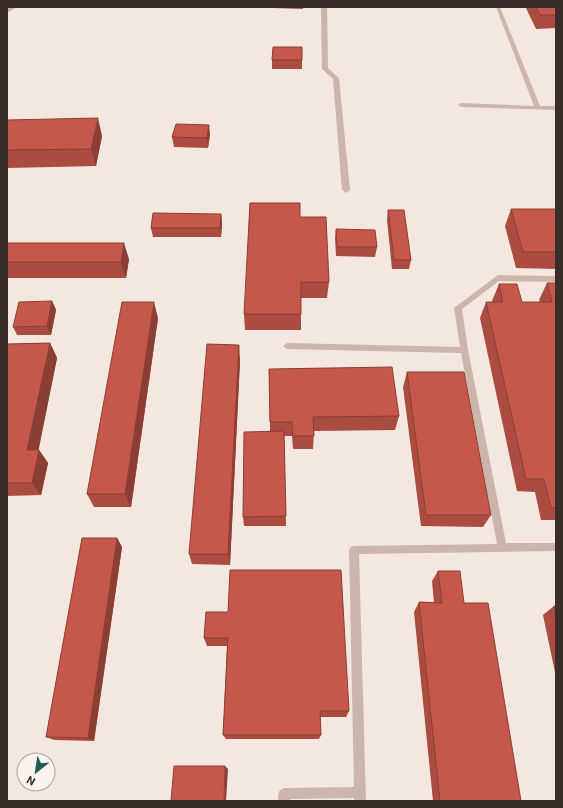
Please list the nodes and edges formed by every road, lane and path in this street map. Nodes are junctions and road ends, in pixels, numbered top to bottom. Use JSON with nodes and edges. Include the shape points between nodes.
{"nodes":[{"id":1,"x":14,"y":7,"type":"edge"},
{"id":2,"x":324,"y":7,"type":"edge"},
{"id":3,"x":498,"y":7,"type":"edge"},
{"id":4,"x":7,"y":11,"type":"edge"},
{"id":5,"x":461,"y":105,"type":"dead end"},
{"id":6,"x":538,"y":108,"type":"junction"},
{"id":7,"x":556,"y":108,"type":"edge"},
{"id":8,"x":346,"y":190,"type":"dead end"},
{"id":9,"x":556,"y":279,"type":"edge"},
{"id":10,"x":287,"y":346,"type":"dead end"},
{"id":11,"x":464,"y":350,"type":"junction"},
{"id":12,"x":556,"y":547,"type":"edge"},
{"id":13,"x":502,"y":548,"type":"junction"},
{"id":14,"x":360,"y":797,"type":"edge"},
{"id":15,"x":284,"y":801,"type":"edge"}],
"edges":[{"from":1,"to":4,"type":"street"},
{"from":2,"to":8,"type":"street","via":[[325,69],[336,78]]},
{"from":3,"to":6,"type":"lane"},
{"from":5,"to":6,"type":"lane"},
{"from":6,"to":7,"type":"lane"},
{"from":9,"to":11,"type":"lane","via":[[498,278],[458,308]]},
{"from":10,"to":11,"type":"lane"},
{"from":11,"to":13,"type":"lane"},
{"from":12,"to":13,"type":"lane"},
{"from":13,"to":14,"type":"lane","via":[[354,550]]},
{"from":14,"to":15,"type":"lane","via":[[284,794]]}]}
